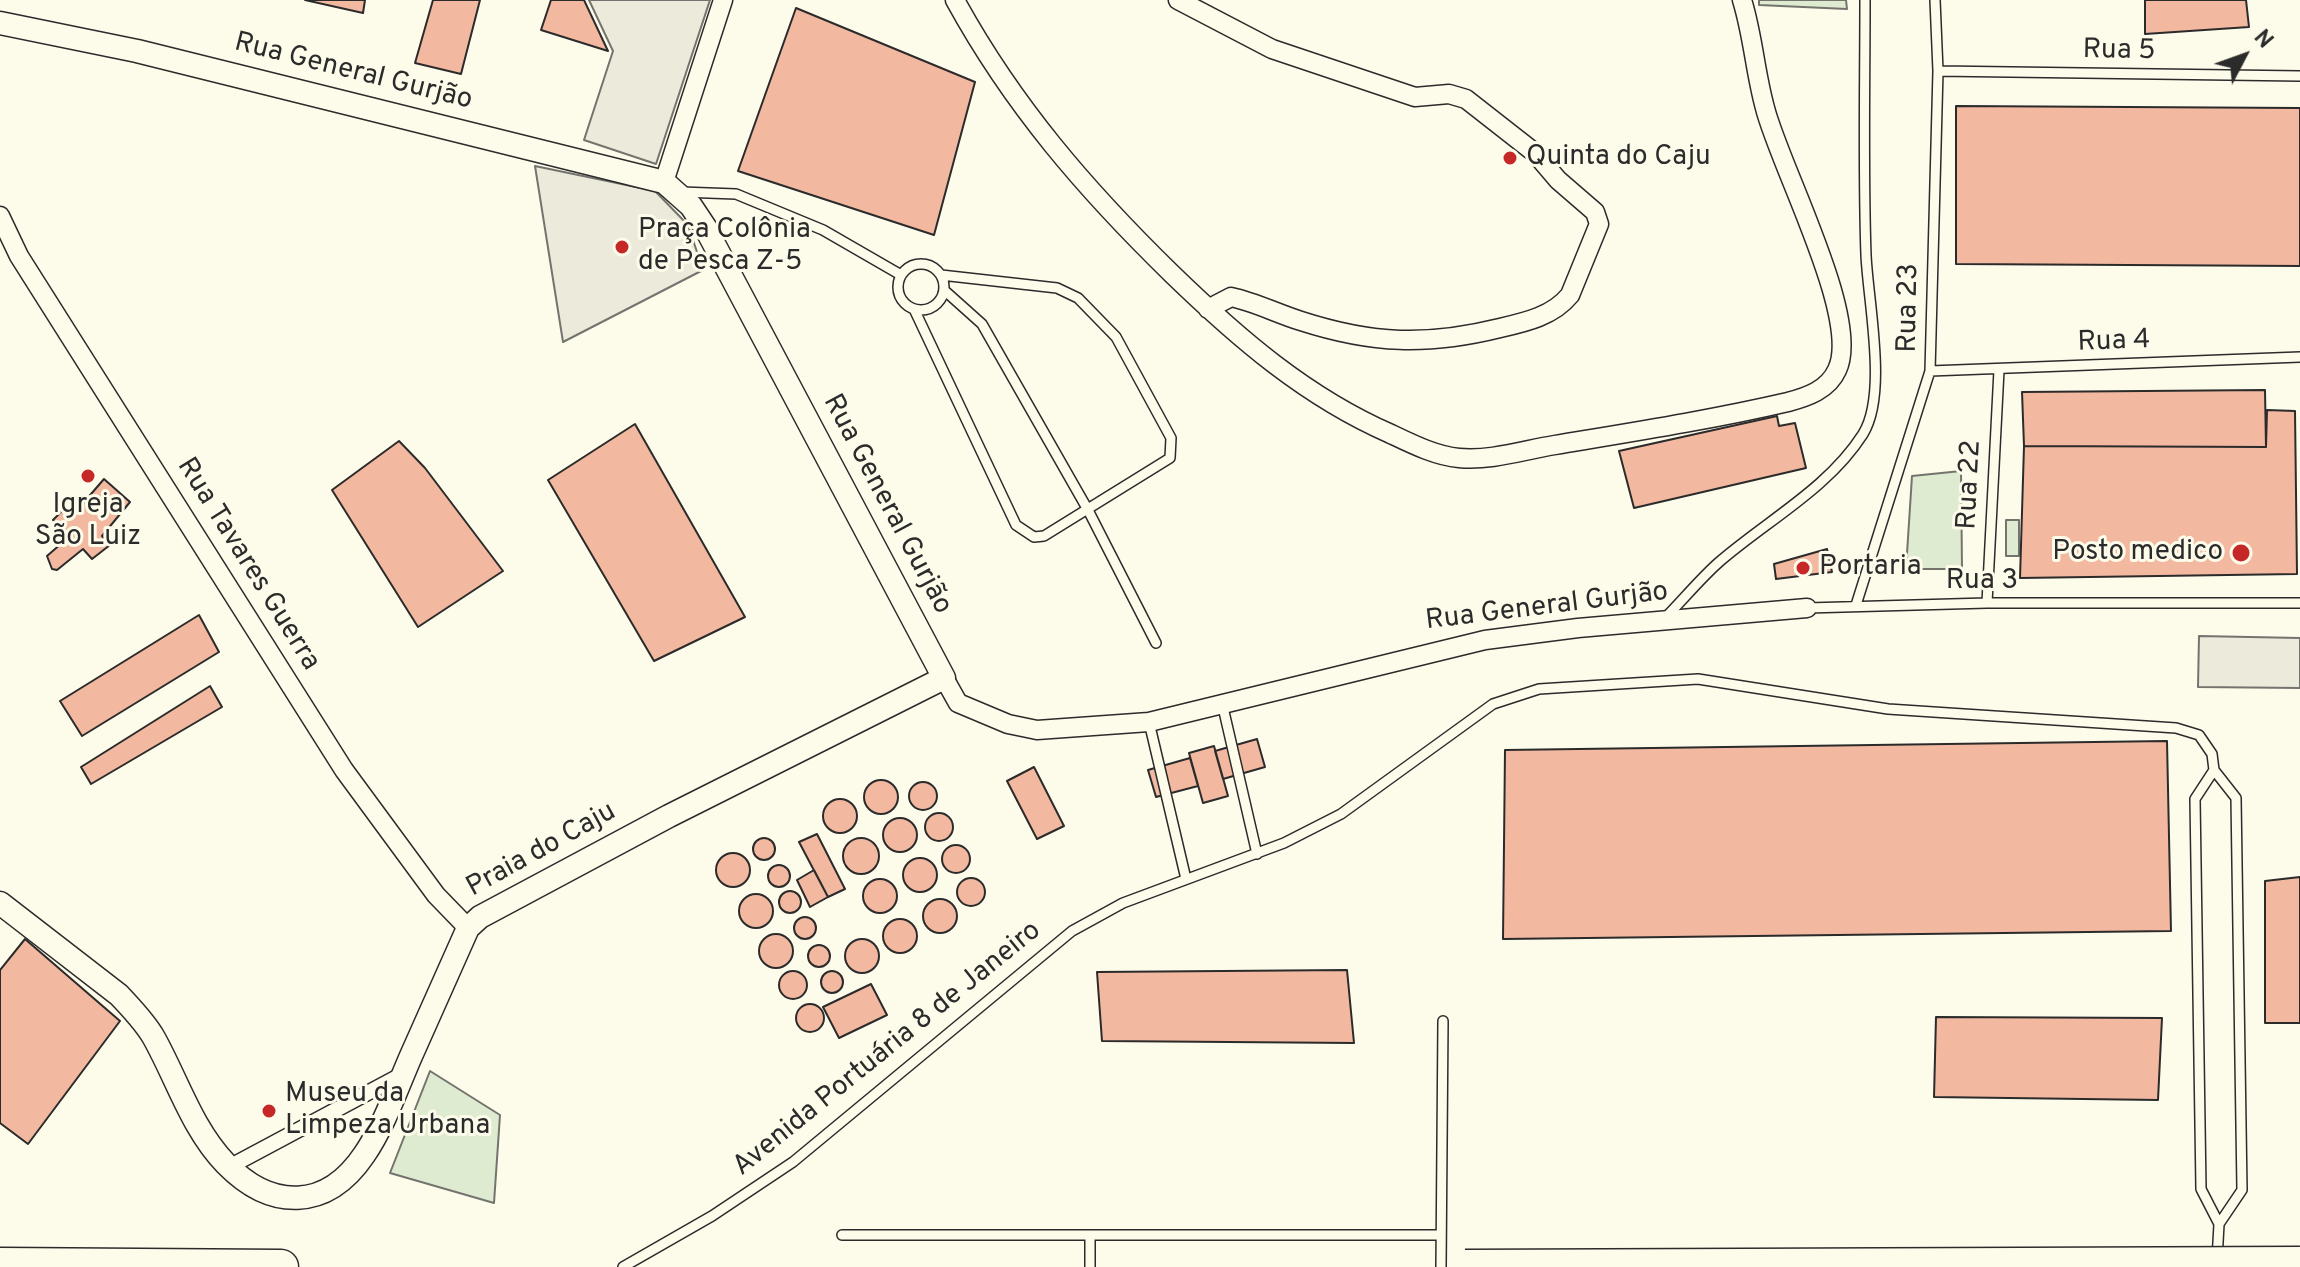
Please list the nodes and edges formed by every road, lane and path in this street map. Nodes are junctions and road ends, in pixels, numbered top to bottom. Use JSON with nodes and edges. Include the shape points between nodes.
{"nodes":[{"id":1,"x":723,"y":0,"type":"edge"},
{"id":2,"x":955,"y":0,"type":"edge"},
{"id":3,"x":1178,"y":0,"type":"edge"},
{"id":4,"x":1742,"y":0,"type":"edge"},
{"id":5,"x":1865,"y":0,"type":"edge"},
{"id":6,"x":1935,"y":0,"type":"edge"},
{"id":7,"x":0,"y":23,"type":"edge"},
{"id":8,"x":1938,"y":71,"type":"junction"},
{"id":9,"x":2300,"y":76,"type":"edge"},
{"id":10,"x":671,"y":187,"type":"junction"},
{"id":11,"x":0,"y":216,"type":"edge"},
{"id":12,"x":901,"y":275,"type":"junction"},
{"id":13,"x":941,"y":275,"type":"junction"},
{"id":14,"x":944,"y":290,"type":"junction"},
{"id":15,"x":914,"y":309,"type":"junction"},
{"id":16,"x":1208,"y":309,"type":"junction"},
{"id":17,"x":2300,"y":357,"type":"edge"},
{"id":18,"x":1999,"y":370,"type":"junction"},
{"id":19,"x":1930,"y":371,"type":"junction"},
{"id":20,"x":1088,"y":510,"type":"junction"},
{"id":21,"x":1987,"y":603,"type":"junction"},
{"id":22,"x":2300,"y":603,"type":"edge"},
{"id":23,"x":1856,"y":605,"type":"junction"},
{"id":24,"x":1807,"y":608,"type":"joint"},
{"id":25,"x":1661,"y":622,"type":"junction"},
{"id":26,"x":1156,"y":643,"type":"dead end"},
{"id":27,"x":944,"y":678,"type":"junction"},
{"id":28,"x":1222,"y":703,"type":"junction"},
{"id":29,"x":1149,"y":722,"type":"junction"},
{"id":30,"x":2214,"y":770,"type":"junction"},
{"id":31,"x":1257,"y":854,"type":"junction"},
{"id":32,"x":1186,"y":879,"type":"junction"},
{"id":33,"x":0,"y":903,"type":"edge"},
{"id":34,"x":468,"y":928,"type":"junction"},
{"id":35,"x":1443,"y":1021,"type":"dead end"},
{"id":36,"x":403,"y":1074,"type":"junction"},
{"id":37,"x":229,"y":1167,"type":"junction"},
{"id":38,"x":2219,"y":1224,"type":"junction"},
{"id":39,"x":842,"y":1235,"type":"dead end"},
{"id":40,"x":1090,"y":1235,"type":"junction"},
{"id":41,"x":1441,"y":1235,"type":"junction"},
{"id":42,"x":2300,"y":1264,"type":"edge"},
{"id":43,"x":0,"y":1265,"type":"edge"},
{"id":44,"x":281,"y":1267,"type":"edge"},
{"id":45,"x":623,"y":1267,"type":"edge"},
{"id":46,"x":1090,"y":1267,"type":"edge"},
{"id":47,"x":1441,"y":1267,"type":"edge"},
{"id":48,"x":1465,"y":1267,"type":"edge"},
{"id":49,"x":2217,"y":1267,"type":"edge"}],
"edges":[{"from":1,"to":10,"type":"street"},
{"from":2,"to":16,"type":"street","via":[[1047,142],[1121,225]]},
{"from":3,"to":16,"type":"street","via":[[1272,49],[1415,97],[1458,95],[1535,153],[1598,218],[1570,295],[1555,310],[1523,323],[1439,340],[1385,342],[1326,329],[1231,297]]},
{"from":4,"to":16,"type":"street","via":[[1764,107],[1829,274],[1841,345],[1838,369],[1808,397],[1640,432],[1454,458],[1366,423],[1307,390]]},
{"from":5,"to":25,"type":"lane","via":[[1871,417],[1837,465],[1719,563]]},
{"from":6,"to":8,"type":"lane","name":"Rua 23"},
{"from":7,"to":10,"type":"street","name":"Rua General Gurjão","via":[[137,51]]},
{"from":8,"to":9,"type":"lane","name":"Rua 5"},
{"from":8,"to":19,"type":"lane","name":"Rua 23"},
{"from":10,"to":12,"type":"lane","via":[[736,194],[823,230]]},
{"from":10,"to":27,"type":"street","name":"Rua General Gurjão","via":[[705,227]]},
{"from":11,"to":34,"type":"street","name":"Rua Tavares Guerra","via":[[19,256],[344,770],[436,895]]},
{"from":12,"to":13,"type":"lane","via":[[921,263]]},
{"from":12,"to":15,"type":"lane","via":[[898,291]]},
{"from":13,"to":14,"type":"lane"},
{"from":13,"to":20,"type":"lane","via":[[1057,288],[1078,298],[1116,337],[1173,449],[1162,466]]},
{"from":14,"to":15,"type":"lane","via":[[937,304]]},
{"from":14,"to":20,"type":"lane","via":[[982,324]]},
{"from":15,"to":20,"type":"lane","via":[[1016,525],[1034,537],[1044,536]]},
{"from":17,"to":18,"type":"lane","name":"Rua 4"},
{"from":18,"to":19,"type":"lane","name":"Rua 4"},
{"from":18,"to":21,"type":"lane","name":"Rua 22"},
{"from":19,"to":23,"type":"lane","name":"Rua 23"},
{"from":20,"to":26,"type":"lane"},
{"from":21,"to":22,"type":"lane","name":"Rua 3"},
{"from":21,"to":23,"type":"lane","name":"Rua 3"},
{"from":23,"to":24,"type":"lane","name":"Rua 3"},
{"from":24,"to":25,"type":"street","name":"Rua General Gurjão"},
{"from":25,"to":28,"type":"street","name":"Rua General Gurjão","via":[[1485,640]]},
{"from":27,"to":29,"type":"street","name":"Rua General Gurjão","via":[[958,703],[1008,724],[1037,730]]},
{"from":27,"to":34,"type":"street","name":"Praia do Caju","via":[[669,816],[494,908]]},
{"from":28,"to":29,"type":"street","name":"Rua General Gurjão"},
{"from":28,"to":31,"type":"lane"},
{"from":29,"to":32,"type":"lane"},
{"from":30,"to":31,"type":"lane","name":"Avenida Portuária 8 de Janeiro","via":[[2212,754],[2199,735],[2176,728],[1888,709],[1698,679],[1584,685],[1539,689],[1493,704],[1341,814]]},
{"from":30,"to":38,"type":"lane","via":[[2195,799],[2201,1189]]},
{"from":30,"to":38,"type":"lane","name":"Avenida Portuária 8 de Janeiro","via":[[2236,798],[2242,1190]]},
{"from":31,"to":32,"type":"lane","name":"Avenida Portuária 8 de Janeiro"},
{"from":32,"to":45,"type":"lane","name":"Avenida Portuária 8 de Janeiro","via":[[1123,903],[1072,931],[793,1162]]},
{"from":33,"to":37,"type":"street","name":"Praia do Caju","via":[[136,1013],[201,1130]]},
{"from":34,"to":36,"type":"street","name":"Praia do Caju"},
{"from":35,"to":41,"type":"lane"},
{"from":36,"to":37,"type":"street"},
{"from":36,"to":37,"type":"street","name":"Praia do Caju","via":[[365,1154],[331,1187],[311,1197],[285,1198],[262,1193]]},
{"from":38,"to":49,"type":"lane"},
{"from":39,"to":40,"type":"lane"},
{"from":40,"to":41,"type":"lane"},
{"from":40,"to":46,"type":"lane"},
{"from":41,"to":47,"type":"lane"},
{"from":42,"to":48,"type":"highway","bridge":true},
{"from":43,"to":44,"type":"highway"}]}
